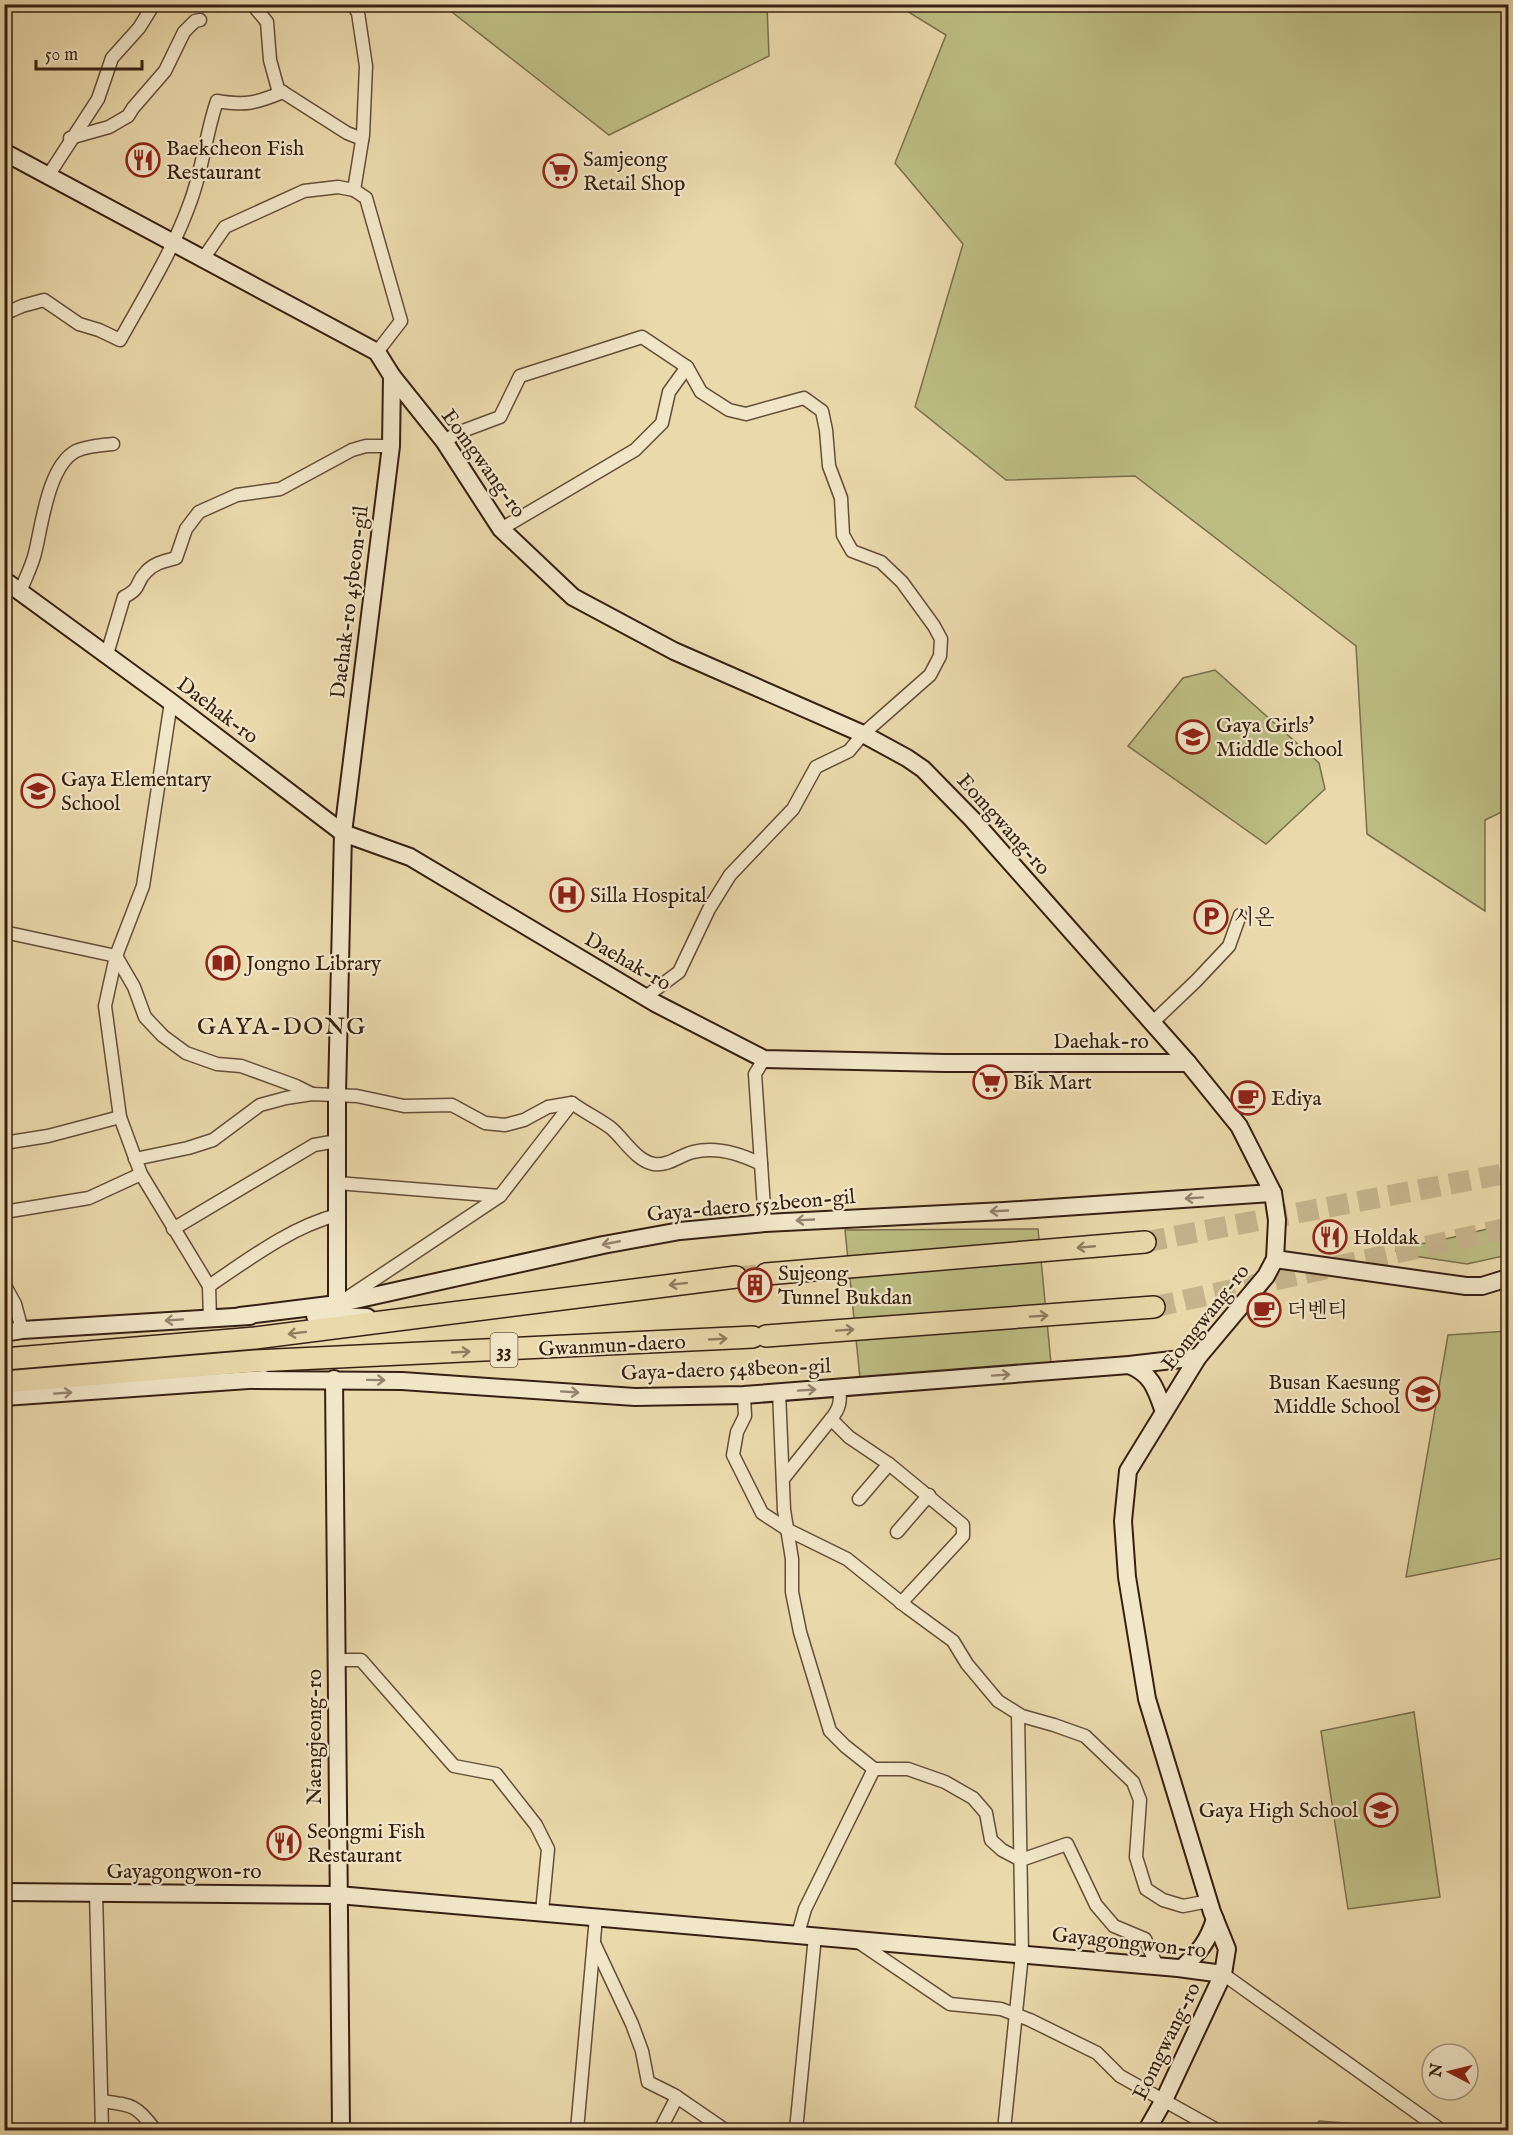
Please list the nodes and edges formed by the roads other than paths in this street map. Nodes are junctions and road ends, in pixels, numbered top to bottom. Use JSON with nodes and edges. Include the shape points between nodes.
{"nodes":[{"id":1,"x":154,"y":4,"type":"edge"},
{"id":2,"x":252,"y":4,"type":"edge"},
{"id":3,"x":353,"y":4,"type":"edge"},
{"id":4,"x":200,"y":20,"type":"dead end"},
{"id":5,"x":283,"y":92,"type":"junction"},
{"id":6,"x":70,"y":138,"type":"junction"},
{"id":7,"x":362,"y":139,"type":"junction"},
{"id":8,"x":4,"y":152,"type":"edge"},
{"id":9,"x":48,"y":176,"type":"junction"},
{"id":10,"x":354,"y":190,"type":"junction"},
{"id":11,"x":172,"y":243,"type":"junction"},
{"id":12,"x":203,"y":259,"type":"junction"},
{"id":13,"x":4,"y":314,"type":"edge"},
{"id":14,"x":377,"y":352,"type":"junction"},
{"id":15,"x":687,"y":367,"type":"junction"},
{"id":16,"x":392,"y":376,"type":"junction"},
{"id":17,"x":444,"y":441,"type":"junction"},
{"id":18,"x":113,"y":444,"type":"dead end"},
{"id":19,"x":391,"y":446,"type":"junction"},
{"id":20,"x":501,"y":529,"type":"junction"},
{"id":21,"x":4,"y":580,"type":"edge"},
{"id":22,"x":20,"y":592,"type":"junction"},
{"id":23,"x":107,"y":654,"type":"junction"},
{"id":24,"x":171,"y":702,"type":"junction"},
{"id":25,"x":863,"y":735,"type":"junction"},
{"id":26,"x":343,"y":833,"type":"junction"},
{"id":27,"x":1240,"y":915,"type":"dead end"},
{"id":28,"x":4,"y":932,"type":"edge"},
{"id":29,"x":116,"y":956,"type":"junction"},
{"id":30,"x":645,"y":998,"type":"junction"},
{"id":31,"x":1152,"y":1023,"type":"junction"},
{"id":32,"x":764,"y":1059,"type":"junction"},
{"id":33,"x":1188,"y":1064,"type":"junction"},
{"id":34,"x":312,"y":1094,"type":"junction"},
{"id":35,"x":337,"y":1094,"type":"junction"},
{"id":36,"x":572,"y":1103,"type":"junction"},
{"id":37,"x":120,"y":1117,"type":"junction"},
{"id":38,"x":337,"y":1141,"type":"junction"},
{"id":39,"x":4,"y":1143,"type":"edge"},
{"id":40,"x":135,"y":1159,"type":"junction"},
{"id":41,"x":761,"y":1164,"type":"junction"},
{"id":42,"x":141,"y":1174,"type":"junction"},
{"id":43,"x":337,"y":1183,"type":"junction"},
{"id":44,"x":1273,"y":1193,"type":"junction"},
{"id":45,"x":500,"y":1196,"type":"junction"},
{"id":46,"x":1233,"y":1196,"type":"junction"},
{"id":47,"x":4,"y":1212,"type":"edge"},
{"id":48,"x":337,"y":1215,"type":"junction"},
{"id":49,"x":765,"y":1222,"type":"junction"},
{"id":50,"x":1277,"y":1228,"type":"junction"},
{"id":51,"x":173,"y":1229,"type":"junction"},
{"id":52,"x":1145,"y":1242,"type":"tunnel mouth"},
{"id":53,"x":1276,"y":1254,"type":"junction"},
{"id":54,"x":1295,"y":1262,"type":"junction"},
{"id":55,"x":1509,"y":1269,"type":"edge"},
{"id":56,"x":766,"y":1274,"type":"tunnel mouth"},
{"id":57,"x":1266,"y":1276,"type":"junction"},
{"id":58,"x":736,"y":1277,"type":"tunnel mouth"},
{"id":59,"x":1509,"y":1278,"type":"edge"},
{"id":60,"x":4,"y":1284,"type":"edge"},
{"id":61,"x":209,"y":1286,"type":"junction"},
{"id":62,"x":337,"y":1304,"type":"junction"},
{"id":63,"x":1154,"y":1307,"type":"tunnel mouth"},
{"id":64,"x":240,"y":1316,"type":"junction"},
{"id":65,"x":210,"y":1318,"type":"junction"},
{"id":66,"x":422,"y":1318,"type":"junction"},
{"id":67,"x":22,"y":1330,"type":"junction"},
{"id":68,"x":4,"y":1333,"type":"edge"},
{"id":69,"x":1198,"y":1357,"type":"junction"},
{"id":70,"x":4,"y":1359,"type":"edge"},
{"id":71,"x":1129,"y":1365,"type":"junction"},
{"id":72,"x":255,"y":1370,"type":"junction"},
{"id":73,"x":334,"y":1379,"type":"junction"},
{"id":74,"x":4,"y":1382,"type":"edge"},
{"id":75,"x":838,"y":1388,"type":"junction"},
{"id":76,"x":779,"y":1392,"type":"junction"},
{"id":77,"x":744,"y":1395,"type":"junction"},
{"id":78,"x":4,"y":1397,"type":"edge"},
{"id":79,"x":1164,"y":1412,"type":"junction"},
{"id":80,"x":831,"y":1419,"type":"junction"},
{"id":81,"x":889,"y":1464,"type":"junction"},
{"id":82,"x":783,"y":1479,"type":"junction"},
{"id":83,"x":928,"y":1495,"type":"junction"},
{"id":84,"x":859,"y":1499,"type":"dead end"},
{"id":85,"x":788,"y":1530,"type":"junction"},
{"id":86,"x":897,"y":1532,"type":"dead end"},
{"id":87,"x":901,"y":1603,"type":"junction"},
{"id":88,"x":336,"y":1660,"type":"junction"},
{"id":89,"x":1018,"y":1714,"type":"junction"},
{"id":90,"x":874,"y":1769,"type":"junction"},
{"id":91,"x":1019,"y":1859,"type":"junction"},
{"id":92,"x":4,"y":1892,"type":"edge"},
{"id":93,"x":96,"y":1893,"type":"junction"},
{"id":94,"x":338,"y":1895,"type":"junction"},
{"id":95,"x":1209,"y":1901,"type":"junction"},
{"id":96,"x":542,"y":1912,"type":"junction"},
{"id":97,"x":596,"y":1917,"type":"junction"},
{"id":98,"x":1215,"y":1919,"type":"junction"},
{"id":99,"x":807,"y":1935,"type":"junction"},
{"id":100,"x":853,"y":1939,"type":"junction"},
{"id":101,"x":594,"y":1944,"type":"junction"},
{"id":102,"x":1022,"y":1954,"type":"junction"},
{"id":103,"x":1157,"y":1966,"type":"junction"},
{"id":104,"x":1182,"y":1968,"type":"junction"},
{"id":105,"x":1223,"y":1974,"type":"junction"},
{"id":106,"x":1015,"y":2014,"type":"junction"},
{"id":107,"x":676,"y":2097,"type":"junction"},
{"id":108,"x":1164,"y":2100,"type":"junction"},
{"id":109,"x":102,"y":2101,"type":"junction"},
{"id":110,"x":1425,"y":2118,"type":"junction"},
{"id":111,"x":102,"y":2130,"type":"edge"},
{"id":112,"x":155,"y":2130,"type":"edge"},
{"id":113,"x":340,"y":2130,"type":"edge"},
{"id":114,"x":577,"y":2130,"type":"edge"},
{"id":115,"x":660,"y":2130,"type":"edge"},
{"id":116,"x":725,"y":2130,"type":"edge"},
{"id":117,"x":796,"y":2130,"type":"edge"},
{"id":118,"x":1004,"y":2130,"type":"edge"},
{"id":119,"x":1147,"y":2130,"type":"edge"},
{"id":120,"x":1217,"y":2130,"type":"edge"},
{"id":121,"x":1419,"y":2130,"type":"edge"},
{"id":122,"x":1441,"y":2130,"type":"edge"}],
"edges":[{"from":1,"to":6,"type":"street","via":[[112,58],[98,99]]},
{"from":2,"to":5,"type":"street","via":[[267,22],[270,60],[278,89]]},
{"from":3,"to":7,"type":"street","via":[[358,13],[366,66]]},
{"from":4,"to":6,"type":"street","via":[[184,32],[165,71],[128,116],[109,127]]},
{"from":5,"to":7,"type":"street","via":[[346,133]]},
{"from":5,"to":11,"type":"street","via":[[241,105],[218,101],[191,200]]},
{"from":6,"to":9,"type":"street"},
{"from":7,"to":10,"type":"street"},
{"from":8,"to":9,"type":"main road","name":"Eomgwang-ro"},
{"from":9,"to":11,"type":"main road","name":"Eomgwang-ro"},
{"from":10,"to":12,"type":"street","via":[[338,187],[304,191],[274,204],[225,227]]},
{"from":10,"to":14,"type":"street","via":[[366,198],[401,321]]},
{"from":11,"to":12,"type":"main road","name":"Eomgwang-ro"},
{"from":11,"to":13,"type":"street","via":[[120,340],[80,324],[44,300]]},
{"from":12,"to":14,"type":"main road","name":"Eomgwang-ro"},
{"from":14,"to":16,"type":"main road","name":"Eomgwang-ro"},
{"from":15,"to":17,"type":"street","via":[[642,337],[520,376],[500,417]]},
{"from":15,"to":20,"type":"street","via":[[669,392],[662,423],[635,450]]},
{"from":15,"to":25,"type":"street","via":[[701,392],[729,410],[746,414],[804,398],[822,411],[829,466],[841,498],[843,535],[852,551],[881,562],[902,582],[931,619],[941,639],[940,656],[930,675]]},
{"from":16,"to":17,"type":"main road","name":"Eomgwang-ro"},
{"from":16,"to":19,"type":"main road","name":"Daehak-ro 45beon-gil"},
{"from":17,"to":20,"type":"main road","name":"Eomgwang-ro"},
{"from":18,"to":22,"type":"street","via":[[75,452],[63,464],[50,490],[35,554]]},
{"from":19,"to":23,"type":"street","via":[[352,450],[280,489],[237,495],[199,512],[186,529],[176,558],[158,562],[144,573],[136,591],[124,597]]},
{"from":19,"to":26,"type":"main road","name":"Daehak-ro 45beon-gil"},
{"from":20,"to":25,"type":"main road","name":"Eomgwang-ro","via":[[573,597],[674,651]]},
{"from":21,"to":22,"type":"main road","name":"Daehak-ro"},
{"from":22,"to":23,"type":"main road","name":"Daehak-ro"},
{"from":23,"to":24,"type":"main road","name":"Daehak-ro"},
{"from":24,"to":26,"type":"main road","name":"Daehak-ro"},
{"from":24,"to":29,"type":"street","via":[[143,886]]},
{"from":25,"to":30,"type":"street","via":[[849,751],[816,767],[793,809],[730,875],[679,972]]},
{"from":25,"to":31,"type":"main road","name":"Eomgwang-ro","via":[[922,769],[948,794]]},
{"from":26,"to":30,"type":"main road","name":"Daehak-ro","via":[[410,857]]},
{"from":26,"to":35,"type":"main road","name":"Daehak-ro 45beon-gil"},
{"from":27,"to":31,"type":"street","via":[[1228,946]]},
{"from":28,"to":29,"type":"street"},
{"from":29,"to":34,"type":"street","via":[[145,1017],[186,1053],[217,1064],[241,1066]]},
{"from":29,"to":37,"type":"street","via":[[105,1006]]},
{"from":30,"to":32,"type":"main road","name":"Daehak-ro"},
{"from":31,"to":33,"type":"main road","name":"Eomgwang-ro"},
{"from":32,"to":33,"type":"main road","name":"Daehak-ro"},
{"from":32,"to":41,"type":"street","via":[[755,1074]]},
{"from":33,"to":44,"type":"main road","name":"Eomgwang-ro","via":[[1239,1126]]},
{"from":34,"to":35,"type":"street"},
{"from":34,"to":40,"type":"street","via":[[260,1105],[213,1140]]},
{"from":35,"to":36,"type":"street","via":[[404,1106],[452,1105],[485,1124],[505,1125],[549,1107]]},
{"from":35,"to":38,"type":"main road","name":"Daehak-ro 45beon-gil"},
{"from":36,"to":41,"type":"street","via":[[611,1128],[633,1152],[653,1164],[673,1162],[693,1152],[722,1150]]},
{"from":36,"to":45,"type":"street"},
{"from":37,"to":39,"type":"street"},
{"from":37,"to":40,"type":"street"},
{"from":38,"to":43,"type":"main road","name":"Daehak-ro 45beon-gil"},
{"from":38,"to":51,"type":"street","via":[[314,1145]]},
{"from":40,"to":42,"type":"street"},
{"from":41,"to":49,"type":"street"},
{"from":42,"to":47,"type":"street","via":[[89,1198]]},
{"from":42,"to":51,"type":"street"},
{"from":43,"to":45,"type":"street"},
{"from":43,"to":48,"type":"main road","name":"Daehak-ro 45beon-gil"},
{"from":44,"to":46,"type":"main road","name":"Gaya-daero 552beon-gil"},
{"from":44,"to":50,"type":"main road","name":"Eomgwang-ro"},
{"from":45,"to":62,"type":"street"},
{"from":46,"to":49,"type":"main road","name":"Gaya-daero 552beon-gil","one_way":true},
{"from":46,"to":50,"type":"main road","via":[[1258,1205]]},
{"from":48,"to":61,"type":"street","via":[[316,1221]]},
{"from":48,"to":62,"type":"main road","name":"Daehak-ro 45beon-gil"},
{"from":49,"to":62,"type":"main road","name":"Gaya-daero 552beon-gil","one_way":true,"via":[[680,1231],[603,1245]]},
{"from":50,"to":53,"type":"main road","name":"Eomgwang-ro"},
{"from":51,"to":61,"type":"street"},
{"from":52,"to":56,"type":"highway","one_way":true},
{"from":53,"to":54,"type":"main road"},
{"from":53,"to":55,"type":"main road","via":[[1467,1276]]},
{"from":53,"to":57,"type":"main road","name":"Eomgwang-ro"},
{"from":54,"to":57,"type":"main road"},
{"from":54,"to":59,"type":"main road","via":[[1467,1286]]},
{"from":57,"to":69,"type":"main road","name":"Eomgwang-ro"},
{"from":58,"to":66,"type":"highway","number":"33","one_way":true},
{"from":60,"to":67,"type":"street"},
{"from":61,"to":65,"type":"street"},
{"from":62,"to":64,"type":"main road","name":"Gaya-daero 552beon-gil"},
{"from":72,"to":63,"type":"highway","name":"Gwanmun-daero","number":"33","one_way":true,"via":[[434,1354],[759,1337]]},
{"from":64,"to":65,"type":"main road","name":"Gaya-daero 552beon-gil"},
{"from":64,"to":66,"type":"main road","name":"Gaya-daero 552beon-gil"},
{"from":65,"to":67,"type":"main road","name":"Gaya-daero 552beon-gil","one_way":true},
{"from":66,"to":70,"type":"highway","number":"33","one_way":true,"via":[[255,1338]]},
{"from":67,"to":68,"type":"main road","name":"Gaya-daero 552beon-gil"},
{"from":69,"to":71,"type":"main road","name":"Gaya-daero 548beon-gil"},
{"from":69,"to":79,"type":"main road","name":"Eomgwang-ro"},
{"from":75,"to":71,"type":"main road","name":"Gaya-daero 548beon-gil","one_way":true},
{"from":71,"to":79,"type":"main road","via":[[1142,1370],[1154,1385]]},
{"from":72,"to":73,"type":"main road","name":"Gaya-daero 548beon-gil"},
{"from":72,"to":74,"type":"highway","number":"33"},
{"from":78,"to":72,"type":"main road","name":"Gaya-daero 548beon-gil","one_way":true},
{"from":73,"to":77,"type":"main road","name":"Gaya-daero 548beon-gil","one_way":true,"via":[[635,1396]]},
{"from":73,"to":88,"type":"main road","name":"Naengjeong-ro"},
{"from":76,"to":75,"type":"main road","name":"Gaya-daero 548beon-gil","one_way":true},
{"from":75,"to":80,"type":"street","via":[[841,1401]]},
{"from":76,"to":77,"type":"main road","name":"Gaya-daero 548beon-gil"},
{"from":76,"to":82,"type":"street"},
{"from":77,"to":85,"type":"street","via":[[745,1416],[733,1455],[762,1513]]},
{"from":79,"to":95,"type":"main road","name":"Eomgwang-ro","via":[[1128,1470],[1123,1521],[1126,1566],[1148,1700]]},
{"from":80,"to":81,"type":"street","via":[[849,1437]]},
{"from":80,"to":82,"type":"street"},
{"from":81,"to":83,"type":"street"},
{"from":81,"to":84,"type":"street"},
{"from":82,"to":85,"type":"street"},
{"from":83,"to":86,"type":"street"},
{"from":83,"to":87,"type":"street","via":[[963,1525],[963,1536]]},
{"from":85,"to":87,"type":"street","via":[[847,1559]]},
{"from":85,"to":90,"type":"street","via":[[792,1592],[800,1632],[830,1731]]},
{"from":87,"to":89,"type":"street","via":[[953,1641],[998,1701]]},
{"from":88,"to":94,"type":"main road","name":"Naengjeong-ro"},
{"from":88,"to":96,"type":"street","via":[[360,1660],[454,1766],[496,1774],[536,1825],[548,1849]]},
{"from":89,"to":91,"type":"street"},
{"from":89,"to":95,"type":"street","via":[[1085,1736],[1133,1782],[1140,1800],[1136,1857],[1146,1889],[1183,1906]]},
{"from":90,"to":91,"type":"street","via":[[908,1768],[973,1798],[986,1813],[991,1840]]},
{"from":90,"to":99,"type":"street","via":[[805,1910]]},
{"from":91,"to":102,"type":"street"},
{"from":91,"to":103,"type":"street","via":[[1067,1844],[1096,1905],[1114,1926],[1145,1939]]},
{"from":92,"to":93,"type":"main road","name":"Gayagongwon-ro"},
{"from":93,"to":94,"type":"main road","name":"Gayagongwon-ro"},
{"from":93,"to":109,"type":"street"},
{"from":94,"to":96,"type":"main road","name":"Gayagongwon-ro"},
{"from":94,"to":113,"type":"main road","name":"Naengjeong-ro"},
{"from":95,"to":98,"type":"main road","name":"Eomgwang-ro"},
{"from":96,"to":97,"type":"main road","name":"Gayagongwon-ro"},
{"from":97,"to":99,"type":"main road","name":"Gayagongwon-ro"},
{"from":97,"to":101,"type":"street"},
{"from":98,"to":104,"type":"main road","via":[[1210,1937]]},
{"from":98,"to":105,"type":"main road","name":"Eomgwang-ro","via":[[1227,1949]]},
{"from":99,"to":100,"type":"main road","name":"Gayagongwon-ro"},
{"from":99,"to":117,"type":"street"},
{"from":100,"to":102,"type":"main road","name":"Gayagongwon-ro"},
{"from":100,"to":106,"type":"street","via":[[950,2004]]},
{"from":101,"to":107,"type":"street","via":[[632,2024],[648,2082]]},
{"from":101,"to":114,"type":"street"},
{"from":102,"to":103,"type":"main road","name":"Gayagongwon-ro"},
{"from":102,"to":106,"type":"street"},
{"from":103,"to":104,"type":"main road","name":"Gayagongwon-ro"},
{"from":104,"to":105,"type":"main road","name":"Gayagongwon-ro"},
{"from":105,"to":108,"type":"main road","name":"Eomgwang-ro"},
{"from":105,"to":110,"type":"street","name":"Gayagongwon-ro"},
{"from":106,"to":108,"type":"street","via":[[1097,2053],[1120,2076]]},
{"from":106,"to":118,"type":"street"},
{"from":107,"to":115,"type":"street"},
{"from":107,"to":116,"type":"street"},
{"from":108,"to":119,"type":"main road","name":"Eomgwang-ro"},
{"from":108,"to":120,"type":"street"},
{"from":109,"to":111,"type":"street"},
{"from":109,"to":112,"type":"street","via":[[142,2111]]},
{"from":110,"to":121,"type":"street"},
{"from":110,"to":122,"type":"street","name":"Gayagongwon-ro"}]}
